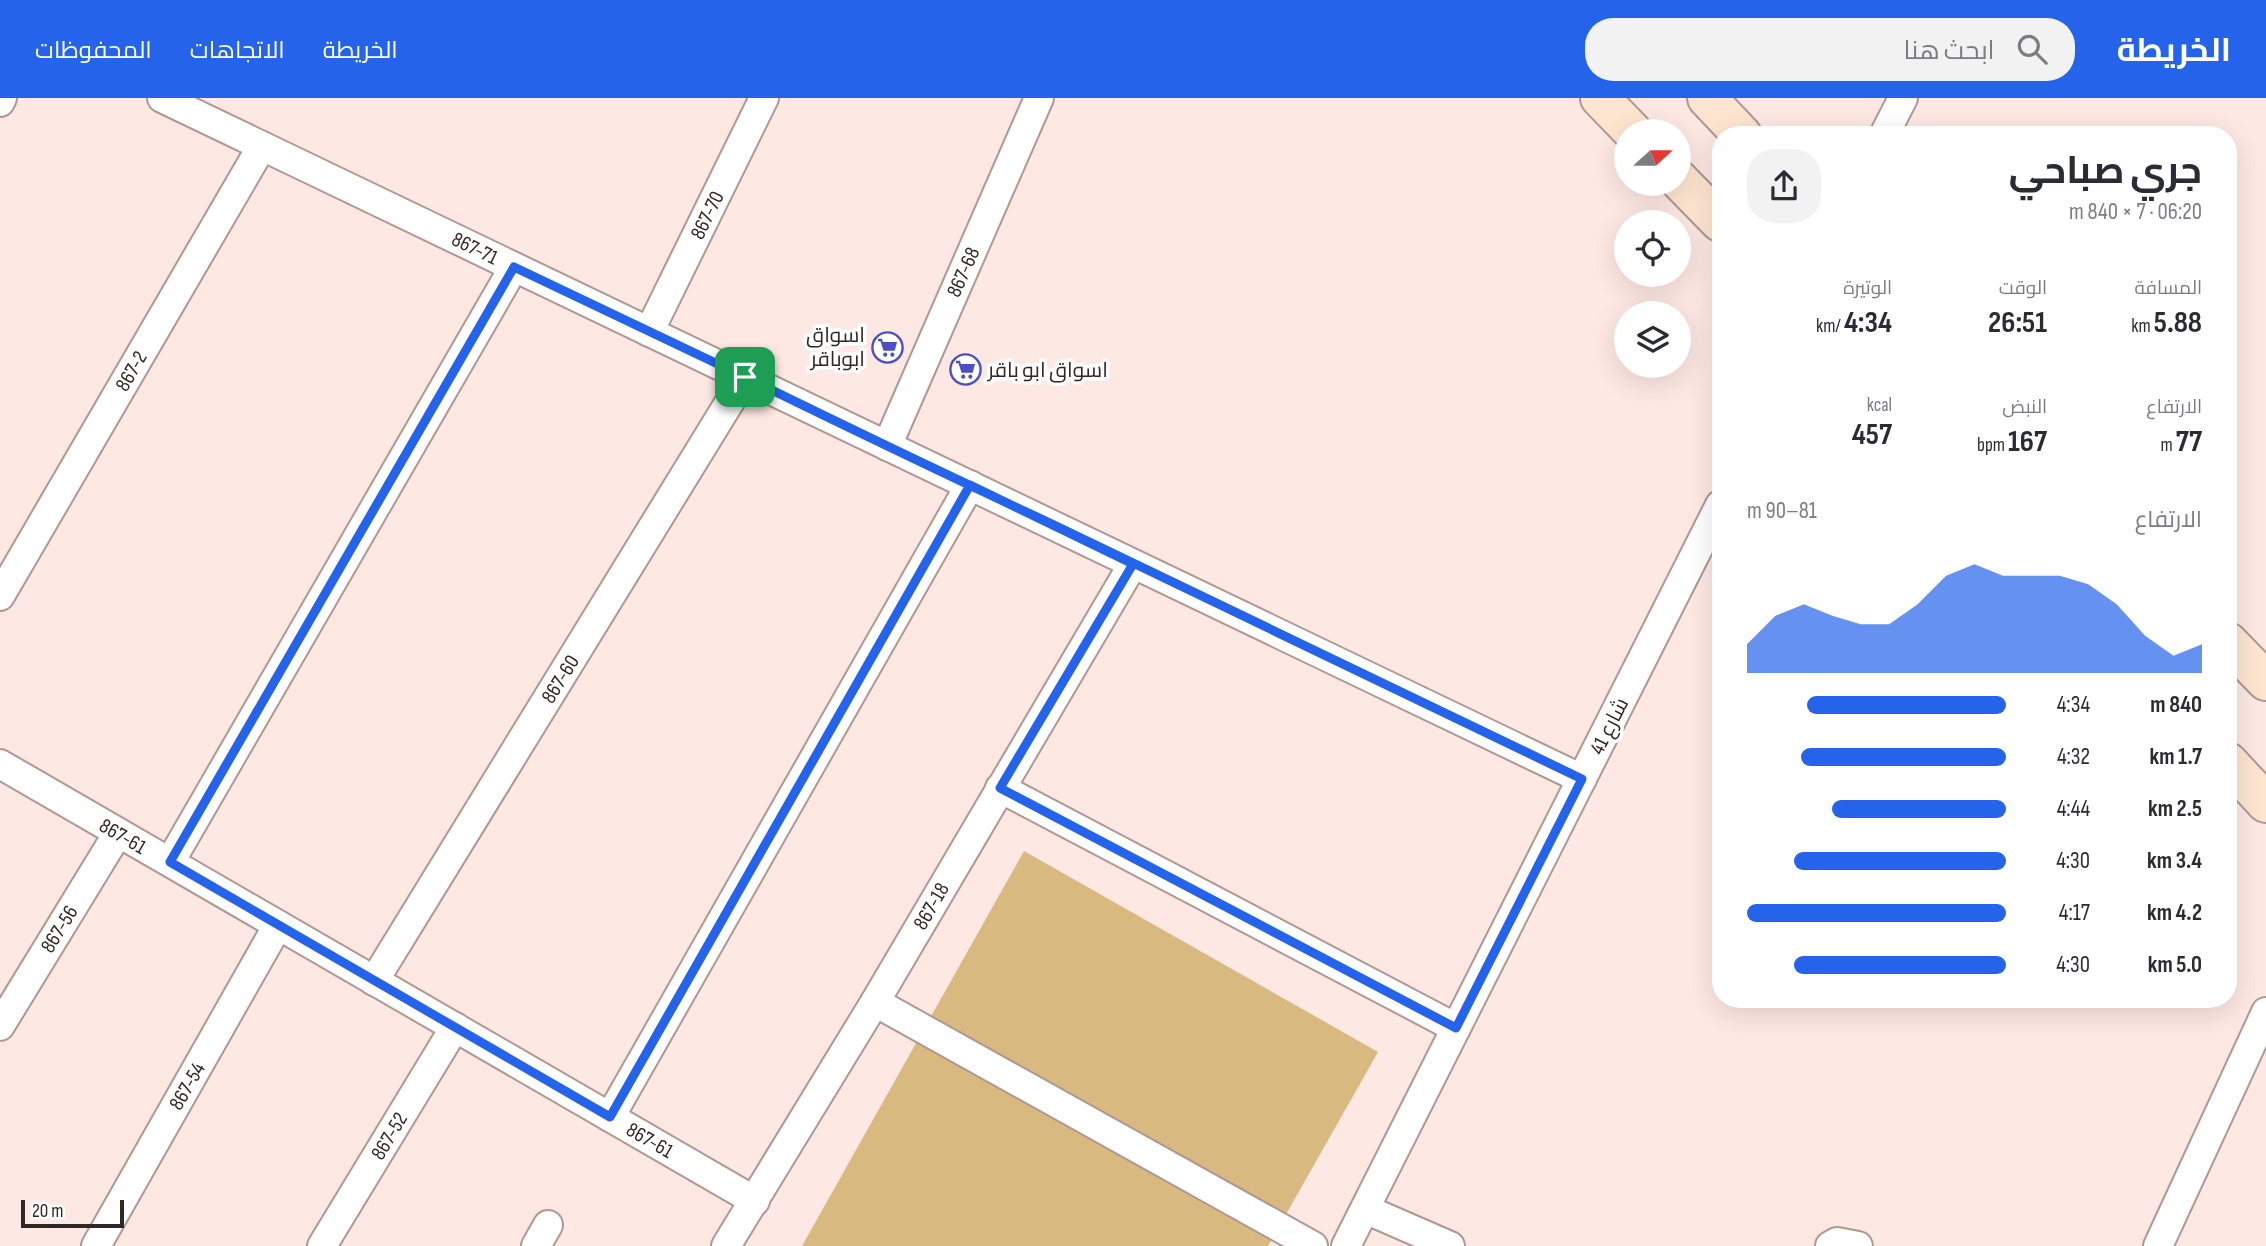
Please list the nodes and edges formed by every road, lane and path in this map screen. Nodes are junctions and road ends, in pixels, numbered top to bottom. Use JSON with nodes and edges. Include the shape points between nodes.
{"nodes":[{"id":1,"x":162,"y":98,"type":"edge"},
{"id":2,"x":764,"y":98,"type":"edge"},
{"id":3,"x":1039,"y":98,"type":"edge"},
{"id":4,"x":1600,"y":98,"type":"edge"},
{"id":5,"x":1707,"y":98,"type":"edge"},
{"id":6,"x":1903,"y":98,"type":"edge"},
{"id":7,"x":1620,"y":119,"type":"edge"},
{"id":8,"x":1733,"y":126,"type":"edge"},
{"id":9,"x":1889,"y":126,"type":"edge"},
{"id":10,"x":262,"y":146,"type":"junction"},
{"id":11,"x":1691,"y":192,"type":"edge"},
{"id":12,"x":1712,"y":214,"type":"edge"},
{"id":13,"x":514,"y":267,"type":"junction"},
{"id":14,"x":649,"y":332,"type":"junction"},
{"id":15,"x":745,"y":377,"type":"junction"},
{"id":16,"x":887,"y":446,"type":"junction"},
{"id":17,"x":970,"y":485,"type":"junction"},
{"id":18,"x":1712,"y":521,"type":"edge"},
{"id":19,"x":1133,"y":564,"type":"junction"},
{"id":20,"x":0,"y":596,"type":"edge"},
{"id":21,"x":2237,"y":651,"type":"edge"},
{"id":22,"x":2266,"y":681,"type":"edge"},
{"id":23,"x":0,"y":764,"type":"edge"},
{"id":24,"x":2237,"y":772,"type":"edge"},
{"id":25,"x":1582,"y":779,"type":"junction"},
{"id":26,"x":1000,"y":788,"type":"junction"},
{"id":27,"x":2266,"y":803,"type":"edge"},
{"id":28,"x":118,"y":833,"type":"junction"},
{"id":29,"x":170,"y":862,"type":"junction"},
{"id":30,"x":278,"y":925,"type":"junction"},
{"id":31,"x":374,"y":981,"type":"junction"},
{"id":32,"x":875,"y":1002,"type":"junction"},
{"id":33,"x":2266,"y":1012,"type":"edge"},
{"id":34,"x":0,"y":1026,"type":"edge"},
{"id":35,"x":455,"y":1027,"type":"junction"},
{"id":36,"x":1456,"y":1028,"type":"junction"},
{"id":37,"x":610,"y":1117,"type":"junction"},
{"id":38,"x":755,"y":1201,"type":"junction"},
{"id":39,"x":1365,"y":1209,"type":"junction"},
{"id":40,"x":96,"y":1246,"type":"edge"},
{"id":41,"x":323,"y":1246,"type":"edge"},
{"id":42,"x":726,"y":1246,"type":"edge"},
{"id":43,"x":1313,"y":1246,"type":"edge"},
{"id":44,"x":1346,"y":1246,"type":"edge"},
{"id":45,"x":1450,"y":1246,"type":"edge"},
{"id":46,"x":1830,"y":1246,"type":"edge"},
{"id":47,"x":1858,"y":1246,"type":"edge"},
{"id":48,"x":2158,"y":1246,"type":"edge"}],
"edges":[{"from":1,"to":10,"type":"street","name":"867-71"},
{"from":2,"to":14,"type":"street","name":"867-70"},
{"from":3,"to":16,"type":"street","name":"867-68"},
{"from":4,"to":7,"type":"street"},
{"from":5,"to":8,"type":"street"},
{"from":6,"to":9,"type":"street"},
{"from":10,"to":13,"type":"street","name":"867-71"},
{"from":10,"to":20,"type":"street","name":"867-2"},
{"from":11,"to":12,"type":"street"},
{"from":13,"to":14,"type":"street","name":"867-71"},
{"from":13,"to":29,"type":"street"},
{"from":14,"to":15,"type":"street","name":"867-71"},
{"from":15,"to":16,"type":"street","name":"867-71"},
{"from":15,"to":31,"type":"street","name":"867-60"},
{"from":16,"to":17,"type":"street","name":"867-71"},
{"from":17,"to":19,"type":"street","name":"867-71"},
{"from":17,"to":37,"type":"street"},
{"from":18,"to":25,"type":"street","name":"شارع 41"},
{"from":19,"to":25,"type":"street","name":"867-71"},
{"from":19,"to":26,"type":"street","name":"867-18"},
{"from":21,"to":22,"type":"street"},
{"from":23,"to":28,"type":"street","name":"867-61"},
{"from":24,"to":27,"type":"street"},
{"from":25,"to":36,"type":"street","name":"شارع 41"},
{"from":26,"to":32,"type":"street","name":"867-18"},
{"from":26,"to":36,"type":"street"},
{"from":28,"to":29,"type":"street","name":"867-61"},
{"from":28,"to":34,"type":"street","name":"867-56"},
{"from":29,"to":30,"type":"street","name":"867-61"},
{"from":30,"to":31,"type":"street","name":"867-61"},
{"from":30,"to":40,"type":"street","name":"867-54"},
{"from":31,"to":35,"type":"street","name":"867-61"},
{"from":32,"to":38,"type":"street","name":"867-18"},
{"from":32,"to":43,"type":"street"},
{"from":33,"to":48,"type":"street"},
{"from":35,"to":37,"type":"street","name":"867-61"},
{"from":35,"to":41,"type":"street","name":"867-52"},
{"from":36,"to":39,"type":"street","name":"شارع 41"},
{"from":37,"to":38,"type":"street","name":"867-61"},
{"from":38,"to":42,"type":"street","name":"867-18"},
{"from":39,"to":44,"type":"street","name":"شارع 41"},
{"from":39,"to":45,"type":"street"},
{"from":46,"to":47,"type":"street","via":[[1837,1242]]}]}
